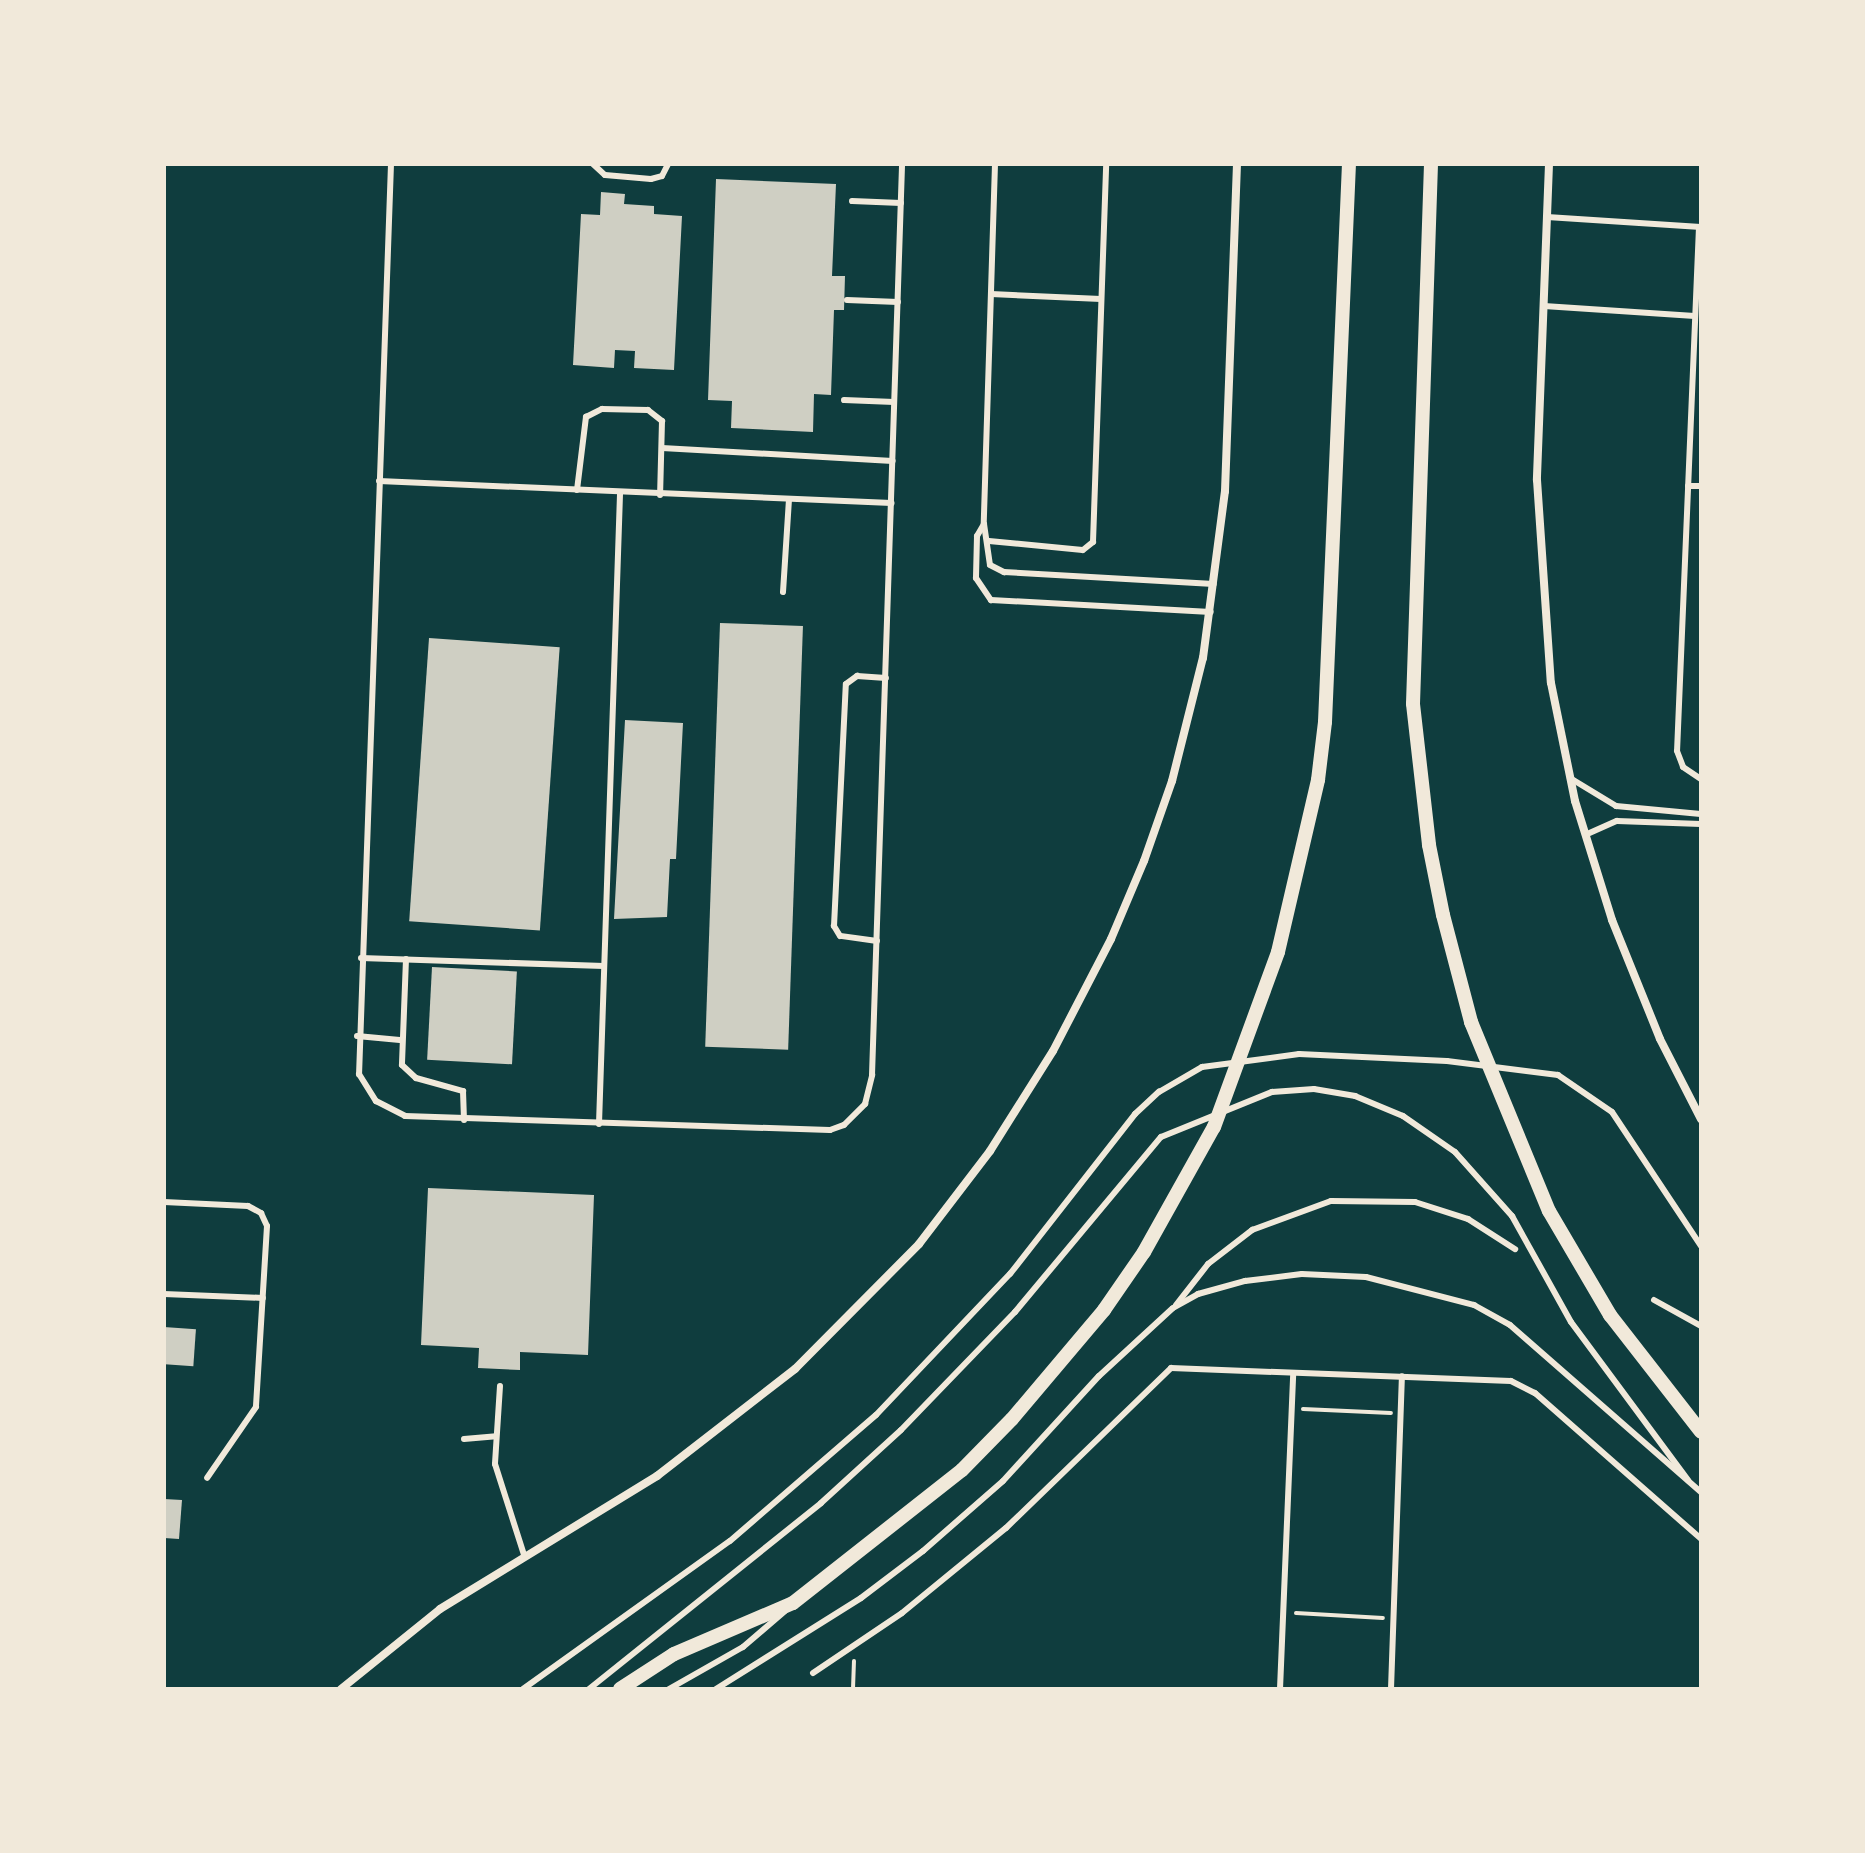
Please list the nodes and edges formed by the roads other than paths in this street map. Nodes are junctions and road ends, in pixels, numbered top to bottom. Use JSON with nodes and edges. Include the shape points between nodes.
{"nodes":[{"id":1,"x":391,"y":164,"type":"edge"},
{"id":2,"x":593,"y":164,"type":"edge"},
{"id":3,"x":668,"y":164,"type":"edge"},
{"id":4,"x":902,"y":164,"type":"edge"},
{"id":5,"x":995,"y":164,"type":"edge"},
{"id":6,"x":1106,"y":164,"type":"edge"},
{"id":7,"x":1237,"y":164,"type":"edge"},
{"id":8,"x":1349,"y":164,"type":"edge"},
{"id":9,"x":1431,"y":164,"type":"edge"},
{"id":10,"x":1549,"y":164,"type":"edge"},
{"id":11,"x":852,"y":201,"type":"dead end"},
{"id":12,"x":901,"y":203,"type":"junction"},
{"id":13,"x":1547,"y":217,"type":"junction"},
{"id":14,"x":1700,"y":227,"type":"edge"},
{"id":15,"x":991,"y":294,"type":"junction"},
{"id":16,"x":1101,"y":299,"type":"junction"},
{"id":17,"x":847,"y":300,"type":"dead end"},
{"id":18,"x":898,"y":302,"type":"junction"},
{"id":19,"x":1544,"y":306,"type":"junction"},
{"id":20,"x":1695,"y":316,"type":"junction"},
{"id":21,"x":844,"y":400,"type":"dead end"},
{"id":22,"x":894,"y":402,"type":"junction"},
{"id":23,"x":662,"y":448,"type":"junction"},
{"id":24,"x":893,"y":461,"type":"junction"},
{"id":25,"x":379,"y":481,"type":"junction"},
{"id":26,"x":1688,"y":486,"type":"junction"},
{"id":27,"x":1701,"y":486,"type":"edge"},
{"id":28,"x":577,"y":490,"type":"junction"},
{"id":29,"x":620,"y":494,"type":"junction"},
{"id":30,"x":660,"y":495,"type":"junction"},
{"id":31,"x":789,"y":499,"type":"junction"},
{"id":32,"x":892,"y":503,"type":"junction"},
{"id":33,"x":984,"y":524,"type":"junction"},
{"id":34,"x":989,"y":541,"type":"junction"},
{"id":35,"x":1215,"y":584,"type":"junction"},
{"id":36,"x":783,"y":592,"type":"dead end"},
{"id":37,"x":1211,"y":612,"type":"junction"},
{"id":38,"x":886,"y":678,"type":"junction"},
{"id":39,"x":1570,"y":778,"type":"junction"},
{"id":40,"x":1701,"y":779,"type":"edge"},
{"id":41,"x":1701,"y":814,"type":"edge"},
{"id":42,"x":1701,"y":824,"type":"edge"},
{"id":43,"x":1585,"y":835,"type":"junction"},
{"id":44,"x":877,"y":941,"type":"junction"},
{"id":45,"x":361,"y":958,"type":"junction"},
{"id":46,"x":406,"y":959,"type":"junction"},
{"id":47,"x":604,"y":966,"type":"junction"},
{"id":48,"x":357,"y":1036,"type":"junction"},
{"id":49,"x":400,"y":1040,"type":"junction"},
{"id":50,"x":1700,"y":1117,"type":"edge"},
{"id":51,"x":464,"y":1120,"type":"junction"},
{"id":52,"x":599,"y":1124,"type":"junction"},
{"id":53,"x":164,"y":1202,"type":"edge"},
{"id":54,"x":1701,"y":1246,"type":"edge"},
{"id":55,"x":1515,"y":1249,"type":"dead end"},
{"id":56,"x":164,"y":1294,"type":"edge"},
{"id":57,"x":263,"y":1298,"type":"junction"},
{"id":58,"x":1654,"y":1300,"type":"dead end"},
{"id":59,"x":1173,"y":1308,"type":"junction"},
{"id":60,"x":1701,"y":1326,"type":"edge"},
{"id":61,"x":1293,"y":1373,"type":"junction"},
{"id":62,"x":1402,"y":1376,"type":"junction"},
{"id":63,"x":500,"y":1386,"type":"dead end"},
{"id":64,"x":1701,"y":1432,"type":"edge"},
{"id":65,"x":496,"y":1436,"type":"junction"},
{"id":66,"x":464,"y":1439,"type":"dead end"},
{"id":67,"x":207,"y":1478,"type":"dead end"},
{"id":68,"x":1688,"y":1480,"type":"junction"},
{"id":69,"x":1701,"y":1492,"type":"edge"},
{"id":70,"x":1701,"y":1539,"type":"edge"},
{"id":71,"x":524,"y":1555,"type":"junction"},
{"id":72,"x":793,"y":1603,"type":"junction"},
{"id":73,"x":813,"y":1673,"type":"dead end"},
{"id":74,"x":724,"y":1687,"type":"edge"},
{"id":75,"x":341,"y":1689,"type":"edge"},
{"id":76,"x":523,"y":1689,"type":"edge"},
{"id":77,"x":589,"y":1689,"type":"edge"},
{"id":78,"x":620,"y":1689,"type":"edge"},
{"id":79,"x":669,"y":1689,"type":"edge"},
{"id":80,"x":716,"y":1689,"type":"edge"},
{"id":81,"x":1280,"y":1689,"type":"edge"},
{"id":82,"x":1391,"y":1689,"type":"edge"}],
"edges":[{"from":1,"to":25,"type":"lane"},
{"from":2,"to":3,"type":"lane","via":[[605,175],[651,179],[662,176]]},
{"from":4,"to":12,"type":"lane"},
{"from":5,"to":15,"type":"lane"},
{"from":6,"to":16,"type":"lane"},
{"from":7,"to":35,"type":"street","via":[[1225,491]]},
{"from":8,"to":72,"type":"street","via":[[1325,722],[1301,867],[1250,1036],[1214,1127],[1144,1252],[1050,1377],[940,1489]]},
{"from":9,"to":64,"type":"street","via":[[1413,704],[1429,845],[1471,1022],[1537,1187],[1633,1348]]},
{"from":10,"to":13,"type":"street"},
{"from":11,"to":12,"type":"lane"},
{"from":12,"to":18,"type":"lane"},
{"from":13,"to":14,"type":"lane"},
{"from":13,"to":19,"type":"street"},
{"from":14,"to":20,"type":"lane"},
{"from":15,"to":16,"type":"lane"},
{"from":15,"to":33,"type":"lane"},
{"from":16,"to":34,"type":"lane","via":[[1093,542],[1083,550]]},
{"from":17,"to":18,"type":"lane"},
{"from":18,"to":22,"type":"lane"},
{"from":19,"to":20,"type":"lane"},
{"from":19,"to":39,"type":"street","via":[[1538,548],[1551,683]]},
{"from":20,"to":26,"type":"lane"},
{"from":21,"to":22,"type":"lane"},
{"from":22,"to":24,"type":"lane"},
{"from":23,"to":24,"type":"lane"},
{"from":23,"to":28,"type":"lane","via":[[662,421],[654,412],[591,412],[582,427]]},
{"from":23,"to":30,"type":"lane"},
{"from":24,"to":32,"type":"lane"},
{"from":25,"to":28,"type":"lane"},
{"from":25,"to":45,"type":"lane"},
{"from":26,"to":27,"type":"lane"},
{"from":26,"to":40,"type":"lane","via":[[1677,751],[1683,767]]},
{"from":28,"to":29,"type":"lane"},
{"from":29,"to":30,"type":"lane"},
{"from":29,"to":47,"type":"lane"},
{"from":30,"to":31,"type":"lane"},
{"from":31,"to":32,"type":"lane"},
{"from":31,"to":36,"type":"lane"},
{"from":32,"to":38,"type":"lane"},
{"from":33,"to":34,"type":"lane"},
{"from":33,"to":37,"type":"lane","via":[[977,536],[976,578],[982,595],[991,600]]},
{"from":34,"to":35,"type":"lane","via":[[990,565],[998,571]]},
{"from":35,"to":37,"type":"street"},
{"from":37,"to":71,"type":"street","via":[[1172,781],[1128,900],[1053,1051],[973,1174],[880,1287],[795,1369],[657,1476]]},
{"from":38,"to":44,"type":"lane"},
{"from":38,"to":44,"type":"lane","via":[[857,676],[846,684],[834,926],[840,936]]},
{"from":39,"to":41,"type":"lane","via":[[1616,806]]},
{"from":39,"to":43,"type":"street"},
{"from":42,"to":43,"type":"lane","via":[[1617,821]]},
{"from":43,"to":50,"type":"street","via":[[1642,1000]]},
{"from":44,"to":52,"type":"lane","via":[[871,1090],[844,1125],[830,1130]]},
{"from":45,"to":46,"type":"lane"},
{"from":45,"to":48,"type":"lane"},
{"from":46,"to":47,"type":"lane"},
{"from":46,"to":49,"type":"lane"},
{"from":47,"to":52,"type":"lane"},
{"from":48,"to":49,"type":"lane"},
{"from":48,"to":51,"type":"lane","via":[[359,1074],[376,1101],[405,1116]]},
{"from":49,"to":51,"type":"lane","via":[[400,1059],[410,1075],[463,1091]]},
{"from":51,"to":52,"type":"lane"},
{"from":53,"to":57,"type":"lane","via":[[248,1206],[261,1213],[267,1234]]},
{"from":54,"to":76,"type":"lane","via":[[1612,1112],[1558,1075],[1447,1061],[1299,1054],[1202,1067],[1173,1082],[1135,1114],[1010,1274],[858,1431],[705,1560]]},
{"from":55,"to":59,"type":"lane","via":[[1468,1219],[1415,1202],[1331,1201],[1277,1217],[1229,1246]]},
{"from":56,"to":57,"type":"lane"},
{"from":57,"to":67,"type":"lane","via":[[256,1407]]},
{"from":58,"to":60,"type":"lane"},
{"from":59,"to":68,"type":"lane","via":[[1234,1284],[1302,1274],[1389,1280],[1454,1298],[1510,1325]]},
{"from":59,"to":74,"type":"lane","via":[[1099,1376],[1003,1481],[923,1551]]},
{"from":61,"to":62,"type":"lane"},
{"from":61,"to":73,"type":"lane","via":[[1171,1368],[1006,1528]]},
{"from":61,"to":81,"type":"lane"},
{"from":62,"to":70,"type":"lane","via":[[1497,1379],[1524,1386]]},
{"from":62,"to":82,"type":"lane"},
{"from":63,"to":65,"type":"lane"},
{"from":65,"to":66,"type":"lane"},
{"from":65,"to":71,"type":"lane","via":[[497,1474]]},
{"from":68,"to":69,"type":"lane"},
{"from":68,"to":77,"type":"lane","via":[[1571,1322],[1512,1216],[1455,1152],[1403,1116],[1355,1096],[1314,1089],[1272,1092],[1161,1137],[1015,1312],[901,1430],[821,1503]]},
{"from":71,"to":75,"type":"street","via":[[388,1647]]},
{"from":72,"to":78,"type":"street","via":[[674,1654]]},
{"from":72,"to":79,"type":"lane","via":[[743,1647]]},
{"from":74,"to":80,"type":"lane"}]}
